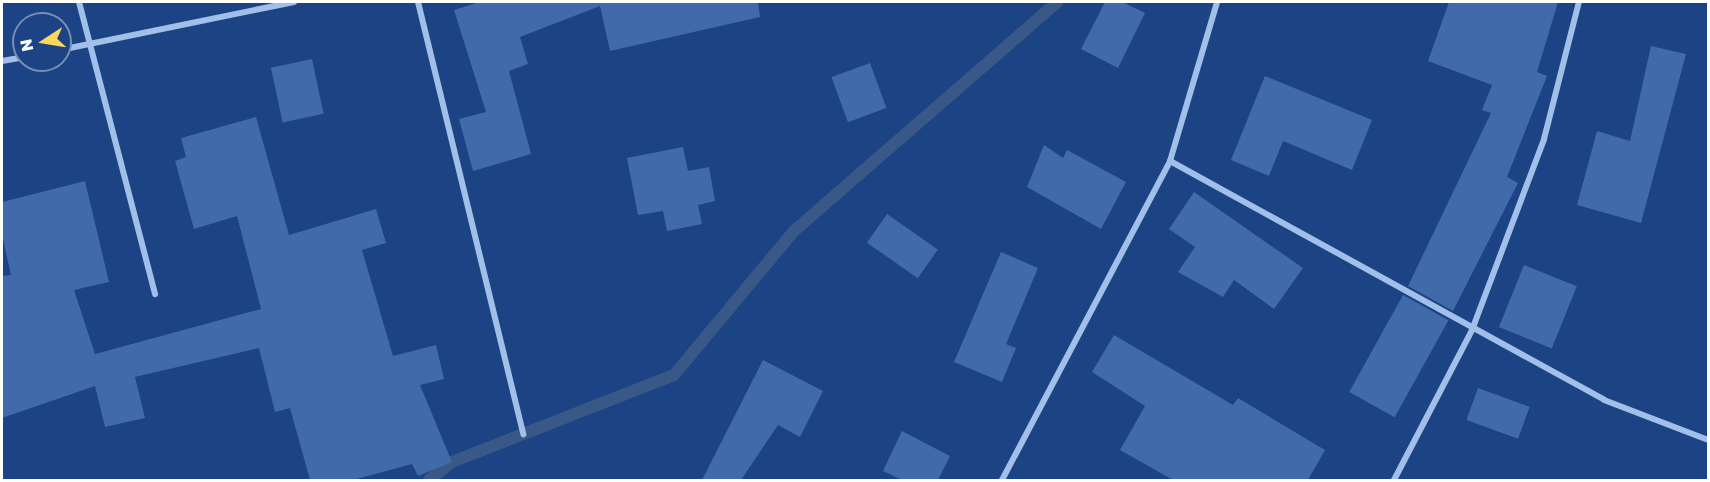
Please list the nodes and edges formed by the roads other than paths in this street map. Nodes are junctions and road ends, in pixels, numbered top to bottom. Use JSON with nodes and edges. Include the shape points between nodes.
{"nodes":[{"id":1,"x":79,"y":2,"type":"edge"},
{"id":2,"x":294,"y":2,"type":"edge"},
{"id":3,"x":418,"y":2,"type":"edge"},
{"id":4,"x":1217,"y":2,"type":"edge"},
{"id":5,"x":1579,"y":2,"type":"edge"},
{"id":6,"x":88,"y":44,"type":"junction"},
{"id":7,"x":72,"y":47,"type":"edge"},
{"id":8,"x":1170,"y":161,"type":"junction"},
{"id":9,"x":155,"y":294,"type":"dead end"},
{"id":10,"x":1472,"y":330,"type":"junction"},
{"id":11,"x":523,"y":434,"type":"dead end"},
{"id":12,"x":1708,"y":440,"type":"edge"},
{"id":13,"x":1002,"y":480,"type":"edge"},
{"id":14,"x":1394,"y":480,"type":"edge"}],
"edges":[{"from":1,"to":6,"type":"street"},
{"from":2,"to":6,"type":"street"},
{"from":3,"to":11,"type":"street"},
{"from":4,"to":8,"type":"street"},
{"from":5,"to":10,"type":"street","via":[[1544,139]]},
{"from":6,"to":7,"type":"street"},
{"from":6,"to":9,"type":"street"},
{"from":8,"to":10,"type":"street"},
{"from":8,"to":13,"type":"street"},
{"from":10,"to":12,"type":"street","via":[[1604,400]]},
{"from":10,"to":14,"type":"street"}]}
